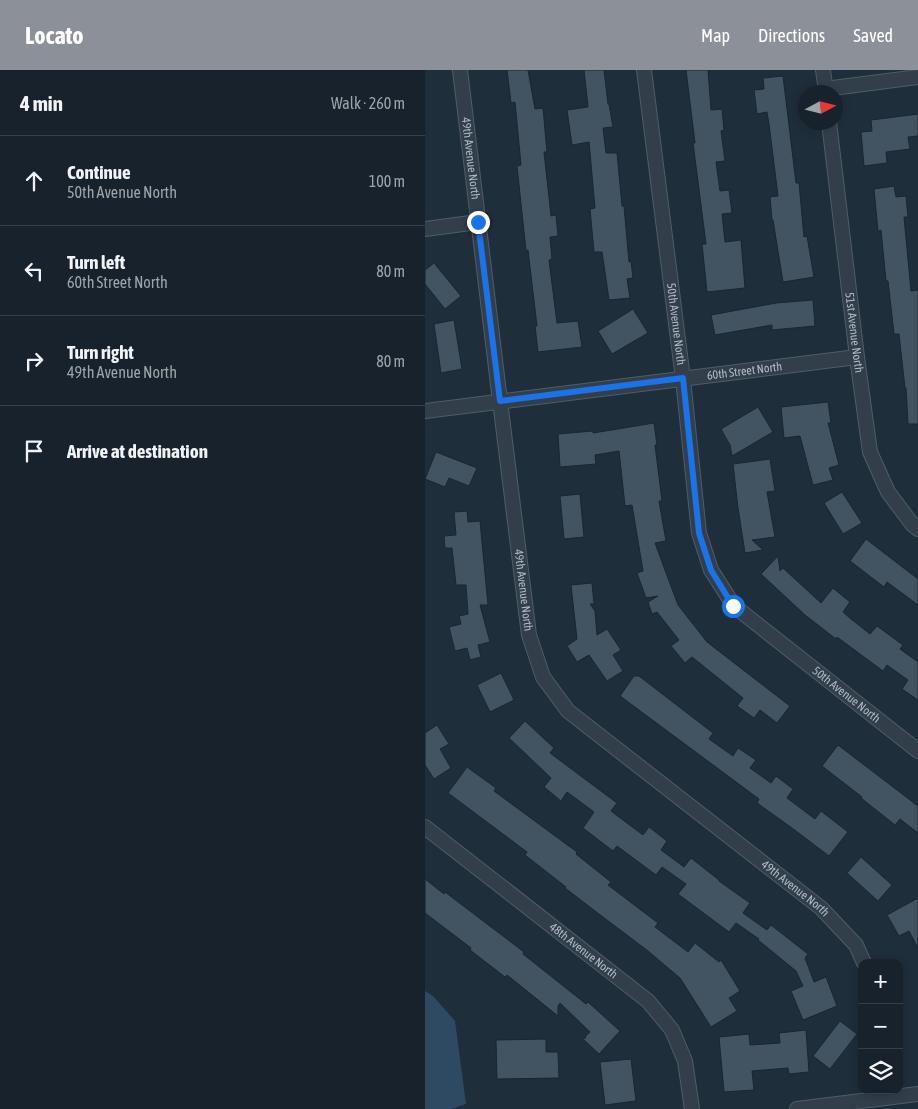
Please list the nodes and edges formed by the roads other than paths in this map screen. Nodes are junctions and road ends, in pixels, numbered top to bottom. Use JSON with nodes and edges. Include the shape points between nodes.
{"nodes":[{"id":1,"x":460,"y":70,"type":"edge"},
{"id":2,"x":644,"y":70,"type":"edge"},
{"id":3,"x":823,"y":70,"type":"edge"},
{"id":4,"x":918,"y":76,"type":"edge"},
{"id":5,"x":825,"y":85,"type":"edge"},
{"id":6,"x":843,"y":88,"type":"edge"},
{"id":7,"x":830,"y":130,"type":"edge"},
{"id":8,"x":478,"y":222,"type":"junction"},
{"id":9,"x":425,"y":229,"type":"edge"},
{"id":10,"x":857,"y":357,"type":"junction"},
{"id":11,"x":683,"y":378,"type":"junction"},
{"id":12,"x":500,"y":401,"type":"junction"},
{"id":13,"x":425,"y":410,"type":"edge"},
{"id":14,"x":918,"y":529,"type":"edge"},
{"id":15,"x":918,"y":751,"type":"edge"},
{"id":16,"x":425,"y":827,"type":"edge"},
{"id":17,"x":862,"y":959,"type":"edge"},
{"id":18,"x":918,"y":1094,"type":"edge"},
{"id":19,"x":895,"y":1099,"type":"edge"},
{"id":20,"x":692,"y":1109,"type":"edge"},
{"id":21,"x":797,"y":1109,"type":"edge"}],
"edges":[{"from":1,"to":8,"type":"street","name":"49th Avenue North"},
{"from":2,"to":11,"type":"street","name":"50th Avenue North"},
{"from":3,"to":5,"type":"street"},
{"from":4,"to":6,"type":"street"},
{"from":7,"to":10,"type":"street","name":"51st Avenue North"},
{"from":8,"to":9,"type":"street"},
{"from":8,"to":12,"type":"street","name":"49th Avenue North"},
{"from":10,"to":11,"type":"street","name":"60th Street North"},
{"from":10,"to":14,"type":"street","name":"51st Avenue North","via":[[870,452],[888,492]]},
{"from":11,"to":12,"type":"street","name":"60th Street North"},
{"from":11,"to":15,"type":"street","name":"50th Avenue North","via":[[699,533],[711,570],[733,606]]},
{"from":12,"to":13,"type":"street","name":"60th Street North"},
{"from":12,"to":17,"type":"street","name":"49th Avenue North","via":[[529,635],[543,677],[568,711],[821,908],[856,945]]},
{"from":16,"to":20,"type":"street","name":"48th Avenue North","via":[[648,1001],[672,1030],[685,1060]]},
{"from":18,"to":19,"type":"street"},
{"from":19,"to":21,"type":"street"}]}
